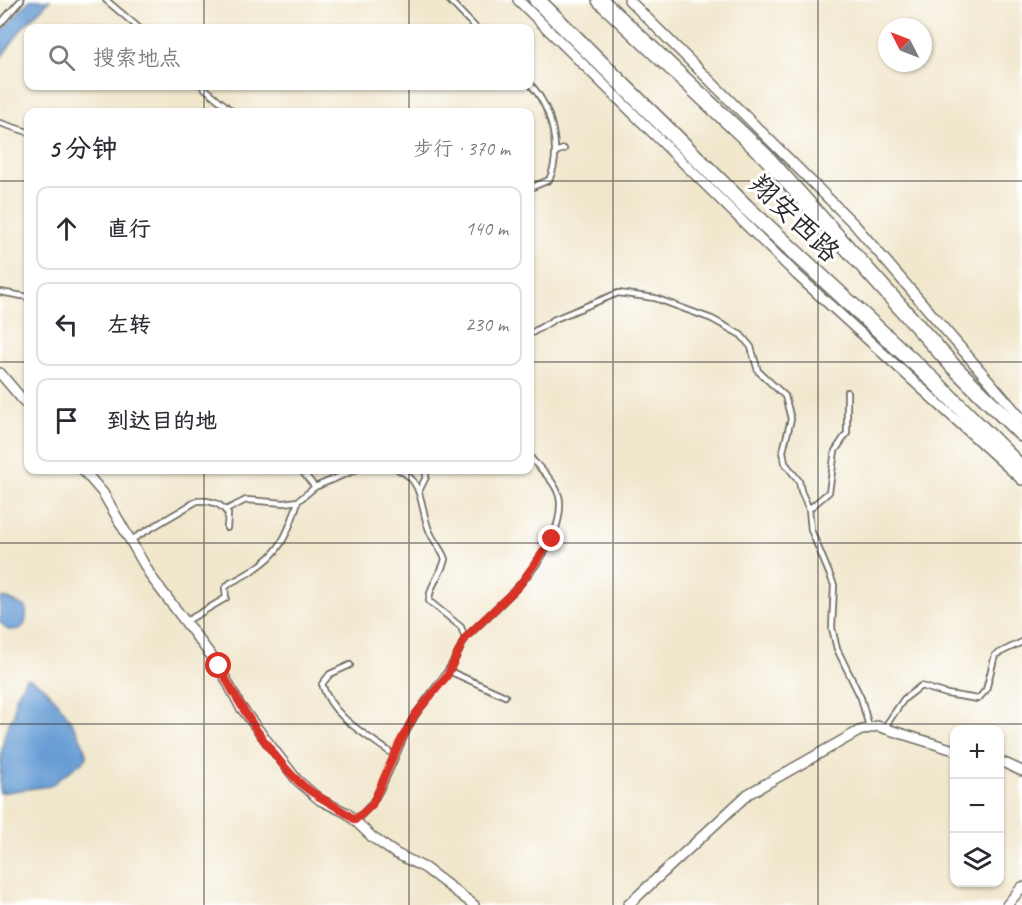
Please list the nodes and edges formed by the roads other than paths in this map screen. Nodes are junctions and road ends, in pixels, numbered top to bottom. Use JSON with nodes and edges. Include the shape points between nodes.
{"nodes":[{"id":1,"x":21,"y":0,"type":"edge"},
{"id":2,"x":106,"y":0,"type":"edge"},
{"id":3,"x":449,"y":0,"type":"edge"},
{"id":4,"x":518,"y":0,"type":"edge"},
{"id":5,"x":537,"y":0,"type":"edge"},
{"id":6,"x":629,"y":0,"type":"edge"},
{"id":7,"x":605,"y":5,"type":"edge"},
{"id":8,"x":0,"y":24,"type":"edge"},
{"id":9,"x":134,"y":24,"type":"edge"},
{"id":10,"x":472,"y":24,"type":"edge"},
{"id":11,"x":534,"y":88,"type":"edge"},
{"id":12,"x":207,"y":90,"type":"edge"},
{"id":13,"x":228,"y":108,"type":"edge"},
{"id":14,"x":0,"y":123,"type":"edge"},
{"id":15,"x":24,"y":131,"type":"edge"},
{"id":16,"x":564,"y":149,"type":"dead end"},
{"id":17,"x":555,"y":152,"type":"junction"},
{"id":18,"x":534,"y":186,"type":"edge"},
{"id":19,"x":0,"y":292,"type":"edge"},
{"id":20,"x":24,"y":296,"type":"edge"},
{"id":21,"x":534,"y":332,"type":"edge"},
{"id":22,"x":0,"y":373,"type":"edge"},
{"id":23,"x":847,"y":392,"type":"dead end"},
{"id":24,"x":24,"y":401,"type":"edge"},
{"id":25,"x":1022,"y":419,"type":"edge"},
{"id":26,"x":1022,"y":434,"type":"edge"},
{"id":27,"x":534,"y":461,"type":"edge"},
{"id":28,"x":1022,"y":469,"type":"edge"},
{"id":29,"x":86,"y":474,"type":"edge"},
{"id":30,"x":304,"y":474,"type":"edge"},
{"id":31,"x":346,"y":474,"type":"edge"},
{"id":32,"x":408,"y":474,"type":"edge"},
{"id":33,"x":426,"y":474,"type":"edge"},
{"id":34,"x":1022,"y":480,"type":"edge"},
{"id":35,"x":315,"y":487,"type":"junction"},
{"id":36,"x":419,"y":491,"type":"junction"},
{"id":37,"x":298,"y":501,"type":"junction"},
{"id":38,"x":810,"y":509,"type":"junction"},
{"id":39,"x":226,"y":510,"type":"junction"},
{"id":40,"x":227,"y":528,"type":"dead end"},
{"id":41,"x":131,"y":540,"type":"junction"},
{"id":42,"x":184,"y":622,"type":"junction"},
{"id":43,"x":465,"y":638,"type":"junction"},
{"id":44,"x":1022,"y":642,"type":"edge"},
{"id":45,"x":350,"y":665,"type":"dead end"},
{"id":46,"x":450,"y":671,"type":"junction"},
{"id":47,"x":505,"y":696,"type":"dead end"},
{"id":48,"x":869,"y":727,"type":"junction"},
{"id":49,"x":884,"y":728,"type":"junction"},
{"id":50,"x":950,"y":749,"type":"edge"},
{"id":51,"x":394,"y":754,"type":"junction"},
{"id":52,"x":1004,"y":763,"type":"edge"},
{"id":53,"x":1022,"y":771,"type":"edge"},
{"id":54,"x":355,"y":820,"type":"junction"},
{"id":55,"x":1022,"y":887,"type":"edge"},
{"id":56,"x":474,"y":905,"type":"edge"},
{"id":57,"x":628,"y":905,"type":"edge"},
{"id":58,"x":1007,"y":905,"type":"edge"}],
"edges":[{"from":1,"to":8,"type":"lane"},
{"from":2,"to":9,"type":"lane"},
{"from":3,"to":10,"type":"lane"},
{"from":4,"to":34,"type":"street","via":[[797,275]]},
{"from":5,"to":28,"type":"main road","name":"翔安西路","via":[[746,207],[934,381]]},
{"from":6,"to":25,"type":"street","via":[[854,224]]},
{"from":7,"to":26,"type":"main road","name":"翔安西路","via":[[766,156],[945,358]]},
{"from":11,"to":17,"type":"lane","via":[[540,95]]},
{"from":12,"to":13,"type":"lane"},
{"from":14,"to":15,"type":"lane"},
{"from":16,"to":17,"type":"lane"},
{"from":17,"to":18,"type":"lane","via":[[549,180]]},
{"from":19,"to":20,"type":"lane"},
{"from":21,"to":38,"type":"lane","via":[[618,293],[655,298],[712,319],[741,335],[751,347],[758,371],[785,396],[791,418],[783,452],[785,463],[799,481]]},
{"from":22,"to":24,"type":"street"},
{"from":23,"to":38,"type":"lane","via":[[847,433],[835,451],[829,492]]},
{"from":27,"to":43,"type":"lane","via":[[550,479],[560,501],[552,539],[519,586]]},
{"from":29,"to":41,"type":"street","via":[[103,493]]},
{"from":30,"to":35,"type":"lane"},
{"from":31,"to":35,"type":"lane"},
{"from":32,"to":36,"type":"lane"},
{"from":33,"to":36,"type":"lane"},
{"from":35,"to":37,"type":"lane"},
{"from":36,"to":43,"type":"lane","via":[[429,531],[445,559],[429,591],[429,600],[461,627]]},
{"from":37,"to":39,"type":"lane","via":[[246,500]]},
{"from":37,"to":42,"type":"lane","via":[[290,530],[269,561],[230,583],[225,588],[225,598]]},
{"from":38,"to":48,"type":"lane","via":[[811,530],[834,585],[832,628],[837,649],[861,698]]},
{"from":39,"to":40,"type":"lane"},
{"from":39,"to":41,"type":"lane","via":[[207,500],[197,501]]},
{"from":41,"to":42,"type":"street","via":[[152,579]]},
{"from":42,"to":54,"type":"street","via":[[219,666],[240,706],[297,780],[320,800]]},
{"from":43,"to":46,"type":"lane"},
{"from":44,"to":49,"type":"lane","via":[[995,655],[986,690],[978,699],[921,686],[904,699]]},
{"from":45,"to":51,"type":"lane","via":[[326,677],[322,684],[324,693],[340,715]]},
{"from":46,"to":47,"type":"lane"},
{"from":46,"to":51,"type":"lane","via":[[414,716]]},
{"from":48,"to":49,"type":"street"},
{"from":48,"to":57,"type":"street","via":[[748,794]]},
{"from":49,"to":50,"type":"street"},
{"from":51,"to":54,"type":"lane","via":[[372,805]]},
{"from":52,"to":53,"type":"street"},
{"from":54,"to":56,"type":"street","via":[[395,854],[425,868]]},
{"from":55,"to":58,"type":"street"}]}
